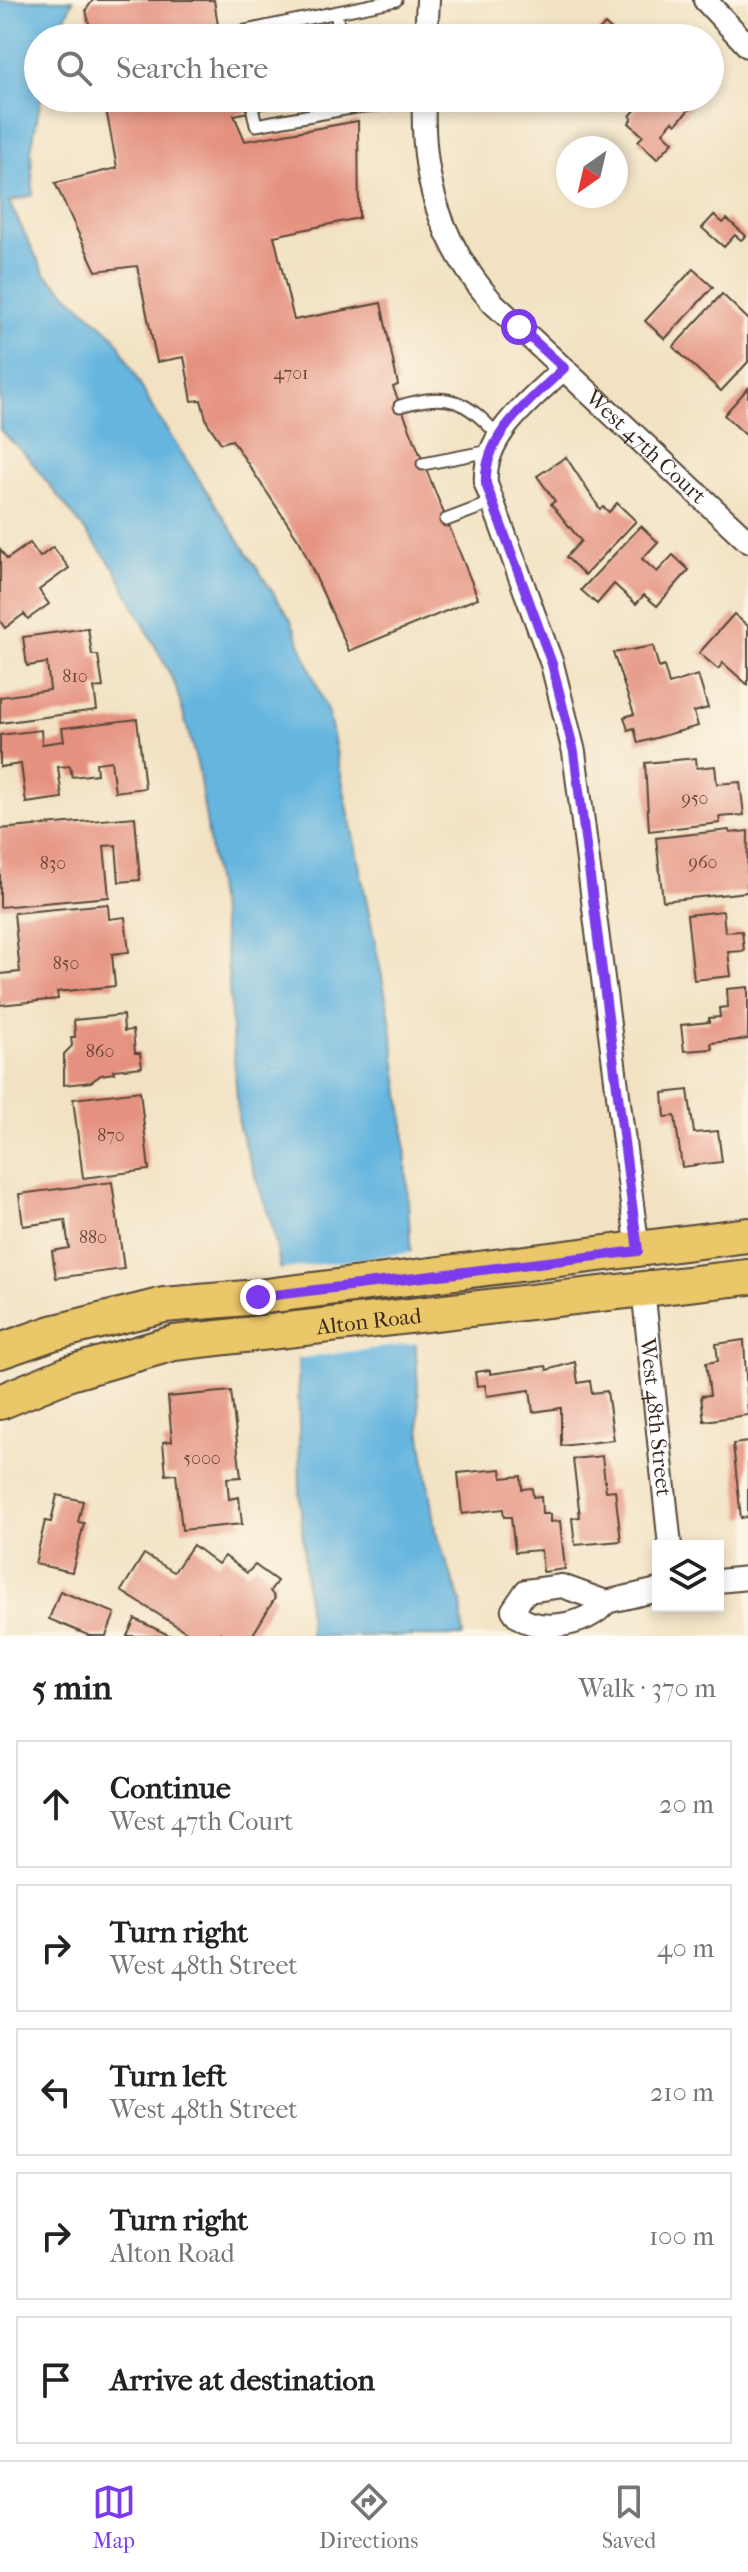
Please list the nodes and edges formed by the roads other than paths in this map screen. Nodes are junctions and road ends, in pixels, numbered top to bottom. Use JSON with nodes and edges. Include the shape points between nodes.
{"nodes":[{"id":1,"x":396,"y":0,"type":"edge"},
{"id":2,"x":428,"y":0,"type":"edge"},
{"id":3,"x":705,"y":0,"type":"edge"},
{"id":4,"x":336,"y":14,"type":"junction"},
{"id":5,"x":283,"y":24,"type":"edge"},
{"id":6,"x":338,"y":24,"type":"edge"},
{"id":7,"x":427,"y":24,"type":"edge"},
{"id":8,"x":748,"y":46,"type":"edge"},
{"id":9,"x":253,"y":112,"type":"edge"},
{"id":10,"x":312,"y":112,"type":"edge"},
{"id":11,"x":424,"y":112,"type":"edge"},
{"id":12,"x":564,"y":368,"type":"junction"},
{"id":13,"x":400,"y":406,"type":"dead end"},
{"id":14,"x":495,"y":444,"type":"junction"},
{"id":15,"x":423,"y":464,"type":"dead end"},
{"id":16,"x":491,"y":503,"type":"junction"},
{"id":17,"x":446,"y":520,"type":"dead end"},
{"id":18,"x":748,"y":541,"type":"edge"},
{"id":19,"x":748,"y":1235,"type":"edge"},
{"id":20,"x":638,"y":1251,"type":"junction"},
{"id":21,"x":748,"y":1277,"type":"edge"},
{"id":22,"x":643,"y":1288,"type":"junction"},
{"id":23,"x":0,"y":1351,"type":"edge"},
{"id":24,"x":0,"y":1402,"type":"edge"},
{"id":25,"x":669,"y":1540,"type":"edge"},
{"id":26,"x":748,"y":1578,"type":"edge"},
{"id":27,"x":724,"y":1580,"type":"edge"},
{"id":28,"x":652,"y":1591,"type":"edge"},
{"id":29,"x":606,"y":1602,"type":"dead end"}],
"edges":[{"from":1,"to":4,"type":"lane"},
{"from":2,"to":7,"type":"street"},
{"from":3,"to":8,"type":"street"},
{"from":4,"to":5,"type":"lane"},
{"from":4,"to":6,"type":"lane"},
{"from":9,"to":10,"type":"lane","via":[[256,125]]},
{"from":11,"to":12,"type":"street","name":"West 47th Court","via":[[424,159],[446,235],[492,302]]},
{"from":12,"to":14,"type":"street"},
{"from":12,"to":18,"type":"street","name":"West 47th Court"},
{"from":13,"to":14,"type":"lane","via":[[433,397],[458,402],[479,415]]},
{"from":14,"to":15,"type":"lane"},
{"from":14,"to":16,"type":"street","via":[[485,475]]},
{"from":16,"to":17,"type":"lane"},
{"from":16,"to":20,"type":"street","via":[[552,664],[574,752]]},
{"from":19,"to":20,"type":"main road","name":"Alton Road"},
{"from":20,"to":23,"type":"main road","name":"Alton Road","via":[[164,1305]]},
{"from":21,"to":22,"type":"main road","name":"Alton Road"},
{"from":22,"to":24,"type":"main road","name":"Alton Road","via":[[174,1343],[70,1373]]},
{"from":22,"to":25,"type":"street","name":"West 48th Street"},
{"from":26,"to":27,"type":"street"},
{"from":28,"to":29,"type":"street"}]}
